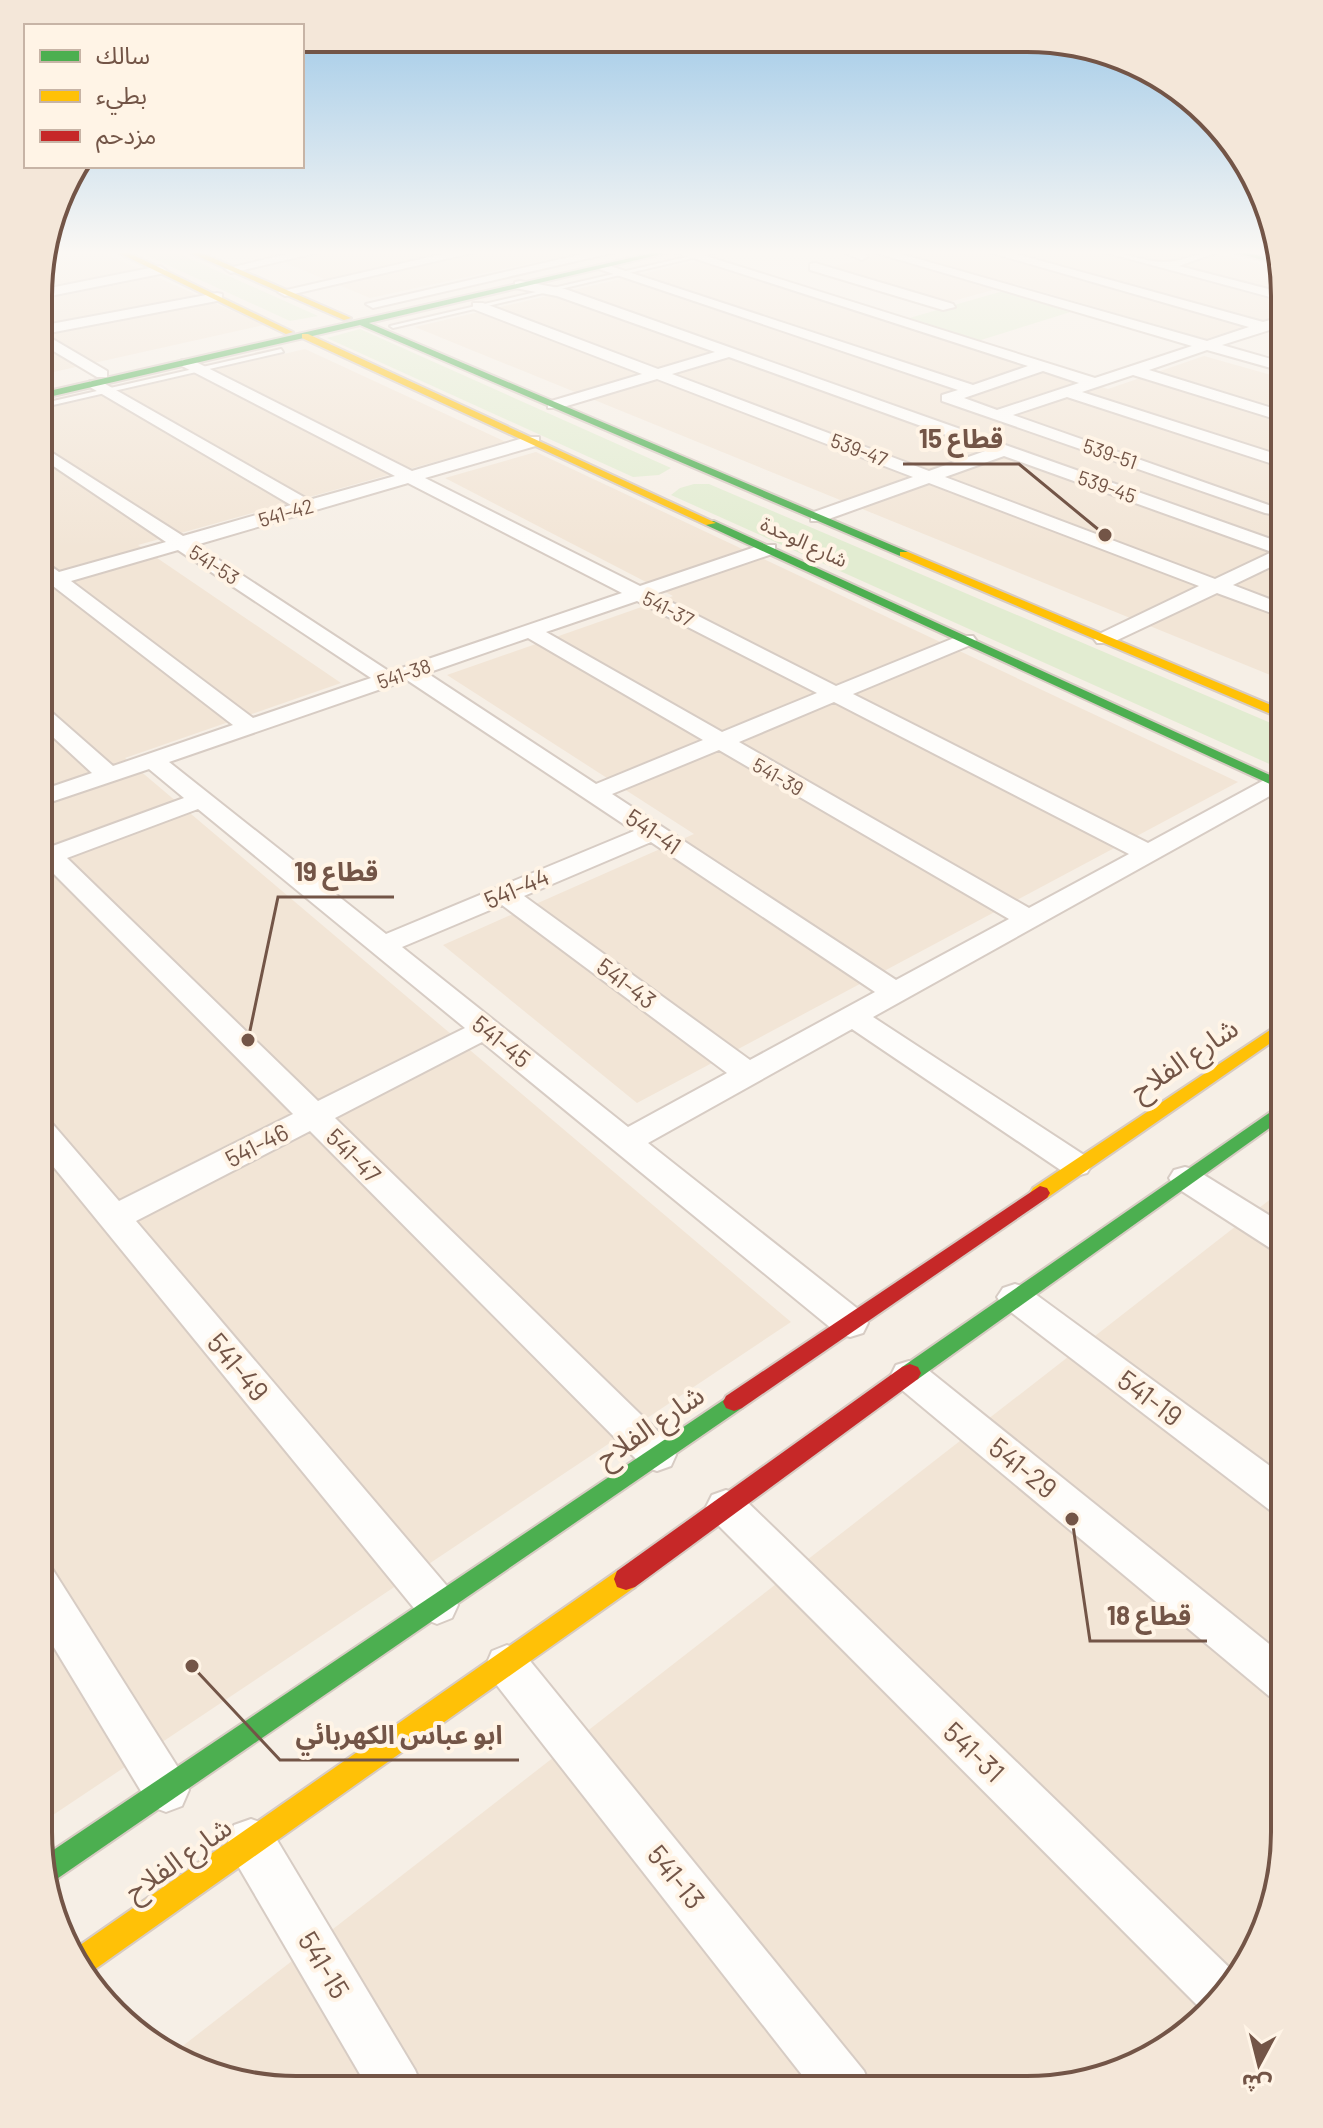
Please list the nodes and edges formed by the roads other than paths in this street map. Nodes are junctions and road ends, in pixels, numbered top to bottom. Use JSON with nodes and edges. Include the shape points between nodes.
{"nodes":[{"id":1,"x":62,"y":350,"type":"edge"},
{"id":2,"x":232,"y":350,"type":"edge"},
{"id":3,"x":244,"y":350,"type":"edge"},
{"id":4,"x":333,"y":350,"type":"edge"},
{"id":5,"x":425,"y":350,"type":"edge"},
{"id":6,"x":595,"y":350,"type":"edge"},
{"id":7,"x":725,"y":350,"type":"edge"},
{"id":8,"x":854,"y":350,"type":"edge"},
{"id":9,"x":993,"y":350,"type":"edge"},
{"id":10,"x":1195,"y":350,"type":"edge"},
{"id":11,"x":1223,"y":350,"type":"edge"},
{"id":12,"x":281,"y":351,"type":"dead end"},
{"id":13,"x":730,"y":352,"type":"junction"},
{"id":14,"x":1271,"y":364,"type":"edge"},
{"id":15,"x":193,"y":366,"type":"junction"},
{"id":16,"x":1044,"y":366,"type":"junction"},
{"id":17,"x":1133,"y":370,"type":"junction"},
{"id":18,"x":657,"y":374,"type":"junction"},
{"id":19,"x":101,"y":383,"type":"junction"},
{"id":20,"x":1096,"y":383,"type":"junction"},
{"id":21,"x":52,"y":387,"type":"edge"},
{"id":22,"x":974,"y":390,"type":"junction"},
{"id":23,"x":1067,"y":392,"type":"junction"},
{"id":24,"x":52,"y":393,"type":"edge"},
{"id":25,"x":52,"y":401,"type":"edge"},
{"id":26,"x":937,"y":402,"type":"junction"},
{"id":27,"x":554,"y":405,"type":"junction"},
{"id":28,"x":1271,"y":413,"type":"edge"},
{"id":29,"x":903,"y":414,"type":"junction"},
{"id":30,"x":997,"y":415,"type":"junction"},
{"id":31,"x":533,"y":441,"type":"junction"},
{"id":32,"x":1004,"y":450,"type":"junction"},
{"id":33,"x":52,"y":458,"type":"edge"},
{"id":34,"x":1271,"y":458,"type":"edge"},
{"id":35,"x":710,"y":471,"type":"junction"},
{"id":36,"x":410,"y":477,"type":"junction"},
{"id":37,"x":929,"y":477,"type":"junction"},
{"id":38,"x":643,"y":492,"type":"junction"},
{"id":39,"x":1271,"y":504,"type":"edge"},
{"id":40,"x":307,"y":507,"type":"junction"},
{"id":41,"x":1271,"y":509,"type":"edge"},
{"id":42,"x":817,"y":517,"type":"junction"},
{"id":43,"x":1225,"y":529,"type":"junction"},
{"id":44,"x":181,"y":543,"type":"junction"},
{"id":45,"x":1271,"y":547,"type":"edge"},
{"id":46,"x":768,"y":549,"type":"junction"},
{"id":47,"x":1271,"y":559,"type":"edge"},
{"id":48,"x":52,"y":575,"type":"edge"},
{"id":49,"x":52,"y":581,"type":"edge"},
{"id":50,"x":1216,"y":586,"type":"junction"},
{"id":51,"x":639,"y":594,"type":"junction"},
{"id":52,"x":1271,"y":607,"type":"edge"},
{"id":53,"x":530,"y":631,"type":"junction"},
{"id":54,"x":1104,"y":639,"type":"junction"},
{"id":55,"x":966,"y":640,"type":"junction"},
{"id":56,"x":399,"y":676,"type":"junction"},
{"id":57,"x":835,"y":694,"type":"junction"},
{"id":58,"x":1271,"y":710,"type":"edge"},
{"id":59,"x":52,"y":725,"type":"edge"},
{"id":60,"x":250,"y":727,"type":"junction"},
{"id":61,"x":717,"y":742,"type":"junction"},
{"id":62,"x":152,"y":760,"type":"junction"},
{"id":63,"x":109,"y":775,"type":"junction"},
{"id":64,"x":1271,"y":780,"type":"edge"},
{"id":65,"x":1271,"y":790,"type":"edge"},
{"id":66,"x":594,"y":793,"type":"junction"},
{"id":67,"x":52,"y":795,"type":"edge"},
{"id":68,"x":200,"y":800,"type":"junction"},
{"id":69,"x":653,"y":832,"type":"junction"},
{"id":70,"x":1149,"y":854,"type":"junction"},
{"id":71,"x":52,"y":855,"type":"edge"},
{"id":72,"x":52,"y":866,"type":"edge"},
{"id":73,"x":505,"y":894,"type":"junction"},
{"id":74,"x":1029,"y":919,"type":"junction"},
{"id":75,"x":381,"y":946,"type":"junction"},
{"id":76,"x":896,"y":993,"type":"junction"},
{"id":77,"x":853,"y":1017,"type":"junction"},
{"id":78,"x":485,"y":1029,"type":"junction"},
{"id":79,"x":1271,"y":1035,"type":"edge"},
{"id":80,"x":748,"y":1074,"type":"junction"},
{"id":81,"x":314,"y":1117,"type":"junction"},
{"id":82,"x":1270,"y":1118,"type":"edge"},
{"id":83,"x":625,"y":1142,"type":"junction"},
{"id":84,"x":52,"y":1152,"type":"edge"},
{"id":85,"x":1076,"y":1165,"type":"junction"},
{"id":86,"x":1185,"y":1178,"type":"junction"},
{"id":87,"x":114,"y":1218,"type":"junction"},
{"id":88,"x":1270,"y":1232,"type":"edge"},
{"id":89,"x":1015,"y":1297,"type":"junction"},
{"id":90,"x":850,"y":1323,"type":"junction"},
{"id":91,"x":909,"y":1375,"type":"junction"},
{"id":92,"x":657,"y":1455,"type":"junction"},
{"id":93,"x":1270,"y":1488,"type":"edge"},
{"id":94,"x":726,"y":1507,"type":"junction"},
{"id":95,"x":437,"y":1605,"type":"junction"},
{"id":96,"x":52,"y":1606,"type":"edge"},
{"id":97,"x":507,"y":1665,"type":"junction"},
{"id":98,"x":1270,"y":1671,"type":"edge"},
{"id":99,"x":166,"y":1790,"type":"junction"},
{"id":100,"x":251,"y":1842,"type":"junction"},
{"id":101,"x":54,"y":1866,"type":"edge"},
{"id":102,"x":87,"y":1958,"type":"edge"},
{"id":103,"x":1214,"y":1988,"type":"edge"},
{"id":104,"x":390,"y":2076,"type":"edge"},
{"id":105,"x":836,"y":2076,"type":"edge"}],
"edges":[{"from":1,"to":19,"type":"street"},
{"from":2,"to":19,"type":"street"},
{"from":3,"to":15,"type":"street"},
{"from":4,"to":31,"type":"street","name":"شارع الوحدة"},
{"from":5,"to":27,"type":"street","name":"شارع الوحدة"},
{"from":6,"to":18,"type":"street","name":"539-47"},
{"from":7,"to":13,"type":"street","name":"539-45"},
{"from":8,"to":22,"type":"street"},
{"from":9,"to":16,"type":"street"},
{"from":10,"to":17,"type":"street"},
{"from":11,"to":14,"type":"street"},
{"from":12,"to":15,"type":"lane"},
{"from":13,"to":18,"type":"street"},
{"from":13,"to":29,"type":"street","name":"539-45"},
{"from":15,"to":19,"type":"street"},
{"from":15,"to":36,"type":"street","name":"541-37"},
{"from":16,"to":20,"type":"street"},
{"from":16,"to":22,"type":"street"},
{"from":17,"to":20,"type":"street"},
{"from":17,"to":28,"type":"street"},
{"from":18,"to":27,"type":"street"},
{"from":18,"to":37,"type":"street","name":"539-47"},
{"from":19,"to":21,"type":"street"},
{"from":19,"to":24,"type":"street"},
{"from":19,"to":25,"type":"lane"},
{"from":19,"to":40,"type":"street"},
{"from":20,"to":23,"type":"street"},
{"from":22,"to":26,"type":"street"},
{"from":23,"to":30,"type":"street"},
{"from":23,"to":34,"type":"street"},
{"from":26,"to":29,"type":"street"},
{"from":26,"to":30,"type":"street","name":"539-51"},
{"from":27,"to":35,"type":"street","name":"شارع الوحدة"},
{"from":29,"to":32,"type":"street","name":"539-45"},
{"from":30,"to":39,"type":"street","name":"539-51"},
{"from":31,"to":36,"type":"street","name":"541-42"},
{"from":31,"to":38,"type":"street","name":"شارع الوحدة"},
{"from":32,"to":37,"type":"street"},
{"from":32,"to":43,"type":"street","name":"539-45"},
{"from":33,"to":44,"type":"street","name":"541-53"},
{"from":35,"to":38,"type":"street"},
{"from":35,"to":42,"type":"street","name":"شارع الوحدة"},
{"from":36,"to":40,"type":"street","name":"541-42"},
{"from":36,"to":51,"type":"street","name":"541-37"},
{"from":37,"to":42,"type":"street"},
{"from":37,"to":50,"type":"street","name":"539-47"},
{"from":38,"to":46,"type":"street","name":"شارع الوحدة"},
{"from":40,"to":44,"type":"street","name":"541-42"},
{"from":41,"to":43,"type":"street"},
{"from":42,"to":54,"type":"street","name":"شارع الوحدة"},
{"from":43,"to":45,"type":"street","name":"539-45"},
{"from":44,"to":48,"type":"street","name":"541-42"},
{"from":44,"to":56,"type":"street","name":"541-53"},
{"from":46,"to":51,"type":"street","name":"541-38"},
{"from":46,"to":55,"type":"street","name":"شارع الوحدة"},
{"from":47,"to":50,"type":"street"},
{"from":49,"to":60,"type":"street"},
{"from":50,"to":52,"type":"street","name":"539-47"},
{"from":50,"to":54,"type":"street"},
{"from":51,"to":53,"type":"street","name":"541-38"},
{"from":51,"to":57,"type":"street","name":"541-37"},
{"from":53,"to":56,"type":"street","name":"541-38"},
{"from":53,"to":61,"type":"street","name":"541-39"},
{"from":54,"to":58,"type":"street","name":"شارع الوحدة"},
{"from":55,"to":57,"type":"street"},
{"from":55,"to":64,"type":"street","name":"شارع الوحدة"},
{"from":56,"to":60,"type":"street","name":"541-38"},
{"from":56,"to":66,"type":"street","name":"541-41"},
{"from":57,"to":61,"type":"street"},
{"from":57,"to":70,"type":"street","name":"541-37"},
{"from":59,"to":63,"type":"street"},
{"from":60,"to":62,"type":"street","name":"541-38"},
{"from":61,"to":66,"type":"street"},
{"from":61,"to":74,"type":"street","name":"541-39"},
{"from":62,"to":63,"type":"street","name":"541-38"},
{"from":62,"to":68,"type":"street","name":"541-45"},
{"from":63,"to":67,"type":"street","name":"541-38"},
{"from":65,"to":70,"type":"street"},
{"from":66,"to":69,"type":"street","name":"541-41"},
{"from":68,"to":71,"type":"street"},
{"from":68,"to":75,"type":"street","name":"541-45"},
{"from":69,"to":73,"type":"street","name":"541-44"},
{"from":69,"to":76,"type":"street","name":"541-41"},
{"from":70,"to":74,"type":"street"},
{"from":72,"to":81,"type":"street","name":"541-47"},
{"from":73,"to":75,"type":"street","name":"541-44"},
{"from":73,"to":80,"type":"street","name":"541-43"},
{"from":74,"to":76,"type":"street"},
{"from":75,"to":78,"type":"street","name":"541-45"},
{"from":76,"to":77,"type":"street"},
{"from":77,"to":80,"type":"street"},
{"from":77,"to":85,"type":"street"},
{"from":78,"to":81,"type":"street","name":"541-46"},
{"from":78,"to":83,"type":"street","name":"541-45"},
{"from":79,"to":85,"type":"street","name":"شارع الفلاح"},
{"from":80,"to":83,"type":"street"},
{"from":81,"to":87,"type":"street","name":"541-46"},
{"from":81,"to":92,"type":"street","name":"541-47"},
{"from":82,"to":86,"type":"street","name":"شارع الفلاح"},
{"from":83,"to":90,"type":"street","name":"541-45"},
{"from":84,"to":87,"type":"street","name":"541-49"},
{"from":85,"to":90,"type":"street","name":"شارع الفلاح"},
{"from":86,"to":88,"type":"street"},
{"from":86,"to":89,"type":"street","name":"شارع الفلاح"},
{"from":87,"to":95,"type":"street","name":"541-49"},
{"from":89,"to":91,"type":"street","name":"شارع الفلاح"},
{"from":89,"to":93,"type":"street","name":"541-19"},
{"from":90,"to":92,"type":"street","name":"شارع الفلاح"},
{"from":91,"to":94,"type":"street","name":"شارع الفلاح"},
{"from":91,"to":98,"type":"street","name":"541-29"},
{"from":92,"to":95,"type":"street","name":"شارع الفلاح"},
{"from":94,"to":97,"type":"street","name":"شارع الفلاح"},
{"from":94,"to":103,"type":"street","name":"541-31"},
{"from":95,"to":99,"type":"street","name":"شارع الفلاح"},
{"from":96,"to":99,"type":"street"},
{"from":97,"to":100,"type":"street","name":"شارع الفلاح"},
{"from":97,"to":105,"type":"street","name":"541-13"},
{"from":99,"to":101,"type":"street","name":"شارع الفلاح"},
{"from":100,"to":102,"type":"street","name":"شارع الفلاح"},
{"from":100,"to":104,"type":"street","name":"541-15"}]}
